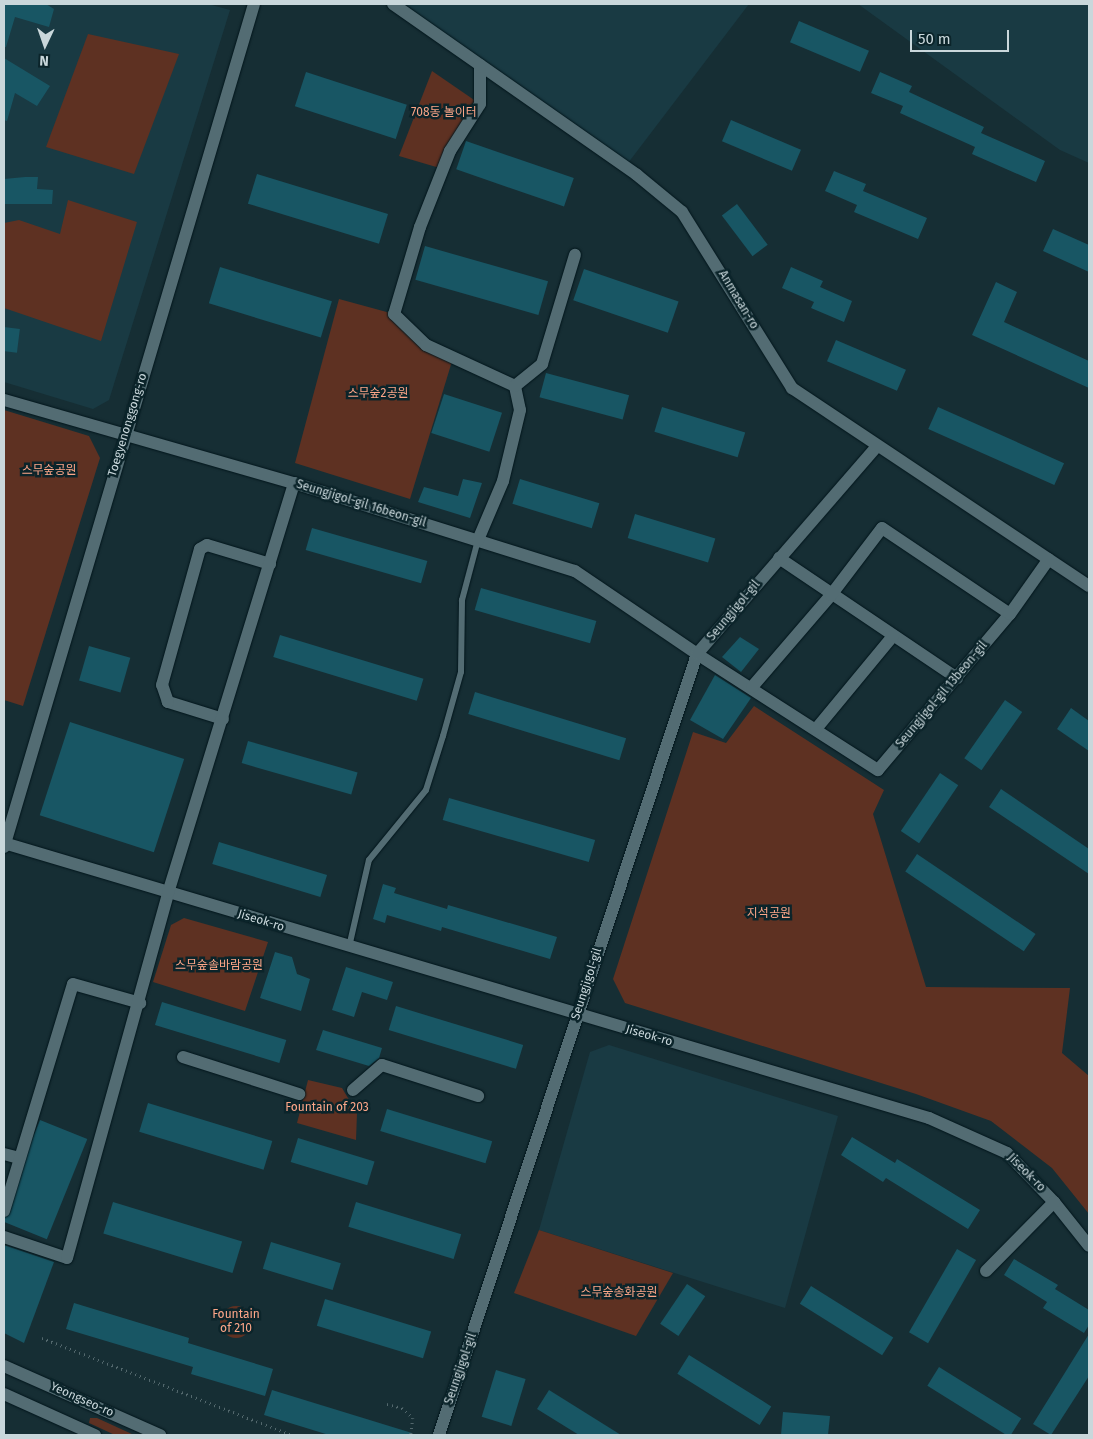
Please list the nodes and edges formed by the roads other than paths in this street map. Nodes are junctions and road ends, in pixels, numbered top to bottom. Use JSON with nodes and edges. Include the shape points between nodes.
{"nodes":[{"id":1,"x":254,"y":4,"type":"edge"},
{"id":2,"x":393,"y":4,"type":"edge"},
{"id":3,"x":480,"y":65,"type":"junction"},
{"id":4,"x":574,"y":255,"type":"dead end"},
{"id":5,"x":515,"y":386,"type":"junction"},
{"id":6,"x":4,"y":400,"type":"edge"},
{"id":7,"x":124,"y":436,"type":"junction"},
{"id":8,"x":876,"y":446,"type":"junction"},
{"id":9,"x":294,"y":483,"type":"junction"},
{"id":10,"x":478,"y":540,"type":"junction"},
{"id":11,"x":779,"y":558,"type":"junction"},
{"id":12,"x":1049,"y":560,"type":"junction"},
{"id":13,"x":270,"y":564,"type":"junction"},
{"id":14,"x":1089,"y":586,"type":"edge"},
{"id":15,"x":831,"y":595,"type":"junction"},
{"id":16,"x":1010,"y":614,"type":"junction"},
{"id":17,"x":893,"y":636,"type":"junction"},
{"id":18,"x":697,"y":654,"type":"junction"},
{"id":19,"x":957,"y":678,"type":"junction"},
{"id":20,"x":752,"y":687,"type":"junction"},
{"id":21,"x":223,"y":719,"type":"junction"},
{"id":22,"x":816,"y":729,"type":"junction"},
{"id":23,"x":4,"y":844,"type":"edge"},
{"id":24,"x":168,"y":893,"type":"junction"},
{"id":25,"x":349,"y":948,"type":"junction"},
{"id":26,"x":140,"y":1002,"type":"junction"},
{"id":27,"x":577,"y":1015,"type":"junction"},
{"id":28,"x":184,"y":1057,"type":"dead end"},
{"id":29,"x":353,"y":1090,"type":"dead end"},
{"id":30,"x":299,"y":1094,"type":"dead end"},
{"id":31,"x":478,"y":1096,"type":"dead end"},
{"id":32,"x":4,"y":1154,"type":"edge"},
{"id":33,"x":19,"y":1158,"type":"junction"},
{"id":34,"x":1054,"y":1202,"type":"junction"},
{"id":35,"x":4,"y":1211,"type":"edge"},
{"id":36,"x":4,"y":1237,"type":"edge"},
{"id":37,"x":1089,"y":1246,"type":"edge"},
{"id":38,"x":986,"y":1271,"type":"dead end"},
{"id":39,"x":4,"y":1366,"type":"edge"},
{"id":40,"x":4,"y":1394,"type":"edge"},
{"id":41,"x":95,"y":1435,"type":"edge"},
{"id":42,"x":160,"y":1435,"type":"edge"},
{"id":43,"x":439,"y":1435,"type":"edge"}],
"edges":[{"from":1,"to":7,"type":"street","name":"Toegyenonggong-ro"},
{"from":2,"to":3,"type":"street","name":"Anmasan-ro"},
{"from":3,"to":5,"type":"street","via":[[480,104],[450,151],[420,227],[394,314],[426,345]]},
{"from":3,"to":8,"type":"street","name":"Anmasan-ro","via":[[638,176],[682,212],[792,388]]},
{"from":4,"to":5,"type":"street","via":[[542,364]]},
{"from":5,"to":10,"type":"street","via":[[520,410],[503,481]]},
{"from":6,"to":7,"type":"street","name":"Seungjigol-gil 16beon-gil"},
{"from":7,"to":9,"type":"street","name":"Seungjigol-gil 16beon-gil"},
{"from":7,"to":23,"type":"street","name":"Toegyenonggong-ro"},
{"from":8,"to":11,"type":"street","name":"Seungjigol-gil"},
{"from":8,"to":12,"type":"street","name":"Anmasan-ro"},
{"from":9,"to":10,"type":"street","name":"Seungjigol-gil 16beon-gil"},
{"from":9,"to":13,"type":"street"},
{"from":10,"to":18,"type":"street","name":"Seungjigol-gil 16beon-gil","via":[[575,571]]},
{"from":10,"to":25,"type":"lane","via":[[462,600],[461,672],[426,790],[369,860]]},
{"from":11,"to":15,"type":"street"},
{"from":11,"to":18,"type":"street","name":"Seungjigol-gil"},
{"from":12,"to":14,"type":"street","name":"Anmasan-ro"},
{"from":12,"to":16,"type":"street","name":"Seungjigol-gil 13beon-gil"},
{"from":13,"to":21,"type":"street"},
{"from":13,"to":21,"type":"street","via":[[207,544],[200,549],[162,685],[168,702]]},
{"from":15,"to":16,"type":"street","via":[[882,528]]},
{"from":15,"to":17,"type":"street"},
{"from":15,"to":20,"type":"street"},
{"from":16,"to":19,"type":"street","name":"Seungjigol-gil 13beon-gil"},
{"from":17,"to":19,"type":"street"},
{"from":17,"to":22,"type":"street"},
{"from":18,"to":20,"type":"street","name":"Seungjigol-gil 13beon-gil"},
{"from":18,"to":27,"type":"street","name":"Seungjigol-gil"},
{"from":19,"to":22,"type":"street","name":"Seungjigol-gil 13beon-gil","via":[[878,770]]},
{"from":20,"to":22,"type":"street","name":"Seungjigol-gil 13beon-gil"},
{"from":21,"to":24,"type":"street"},
{"from":23,"to":24,"type":"street","name":"Jiseok-ro"},
{"from":24,"to":25,"type":"street","name":"Jiseok-ro"},
{"from":24,"to":26,"type":"street"},
{"from":25,"to":27,"type":"street","name":"Jiseok-ro"},
{"from":26,"to":33,"type":"street","via":[[73,984]]},
{"from":26,"to":36,"type":"street","via":[[67,1258]]},
{"from":27,"to":34,"type":"street","name":"Jiseok-ro","via":[[929,1118],[1007,1153]]},
{"from":27,"to":43,"type":"street","name":"Seungjigol-gil"},
{"from":28,"to":30,"type":"street"},
{"from":29,"to":31,"type":"street","via":[[382,1065]]},
{"from":32,"to":33,"type":"street"},
{"from":33,"to":35,"type":"street"},
{"from":34,"to":37,"type":"street","name":"Jiseok-ro"},
{"from":34,"to":38,"type":"street"},
{"from":39,"to":42,"type":"street","name":"Yeongseo-ro"},
{"from":40,"to":41,"type":"street"}]}
